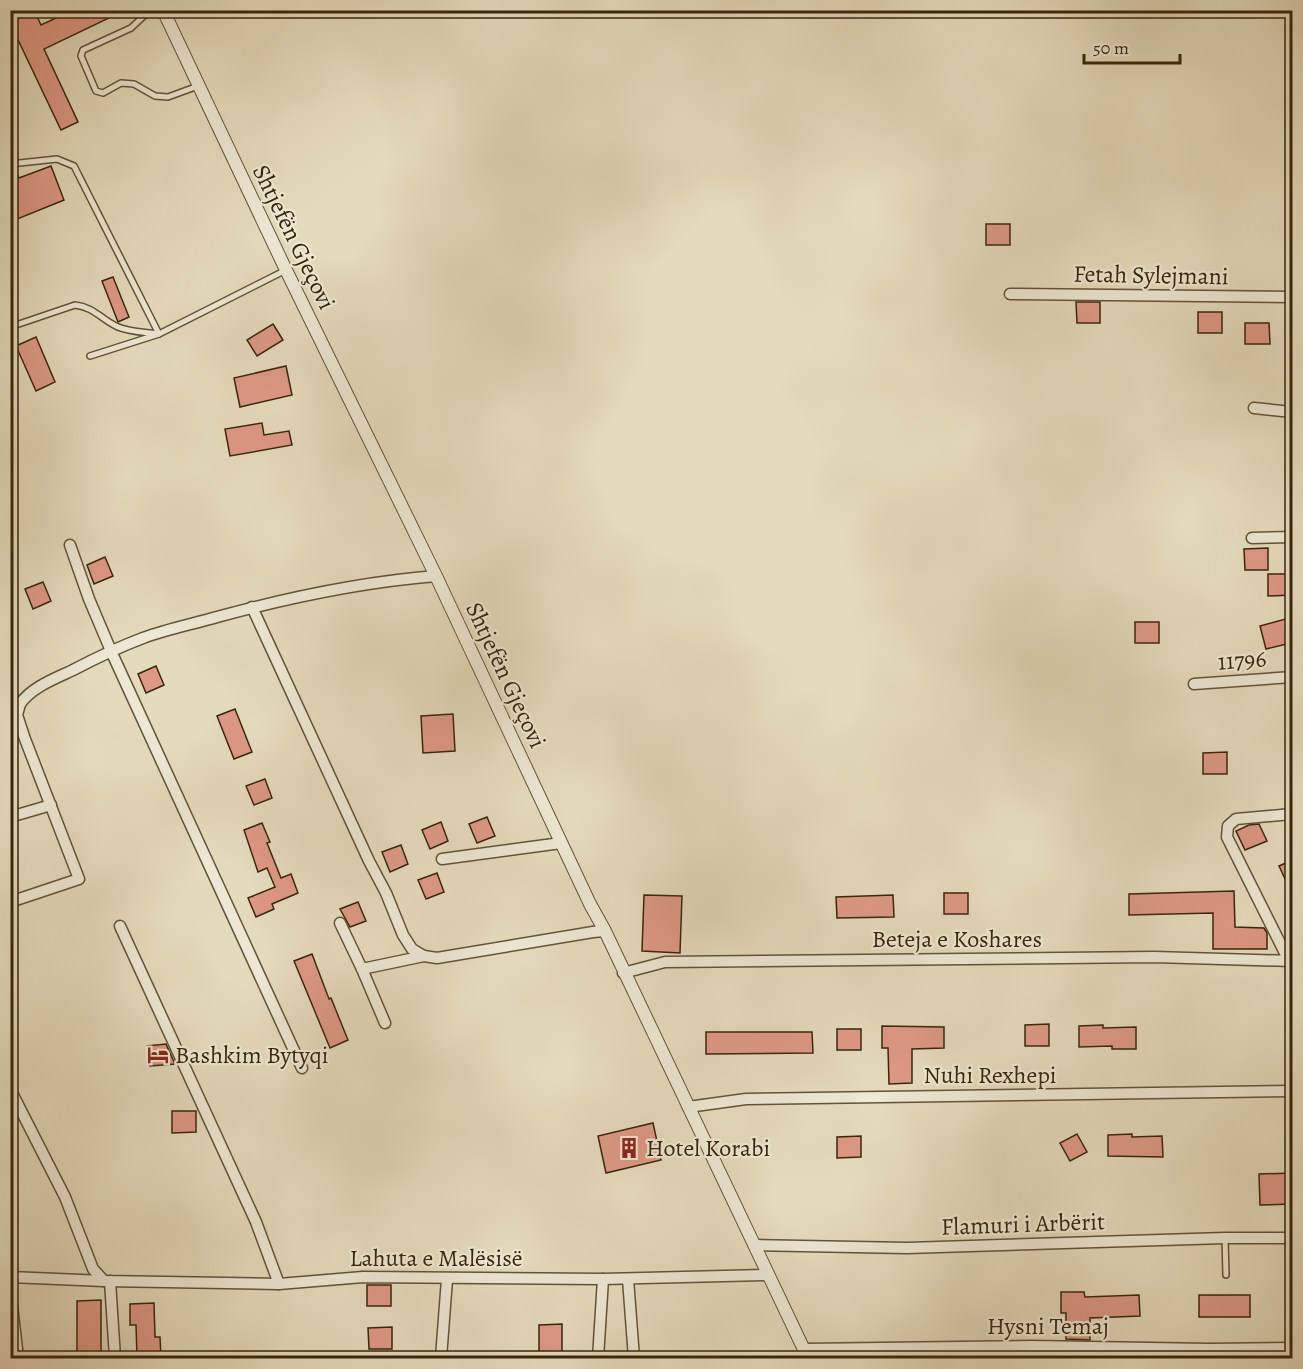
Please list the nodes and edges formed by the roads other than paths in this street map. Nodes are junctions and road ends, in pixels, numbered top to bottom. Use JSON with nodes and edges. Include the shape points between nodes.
{"nodes":[{"id":1,"x":153,"y":10,"type":"edge"},
{"id":2,"x":163,"y":10,"type":"edge"},
{"id":3,"x":199,"y":86,"type":"junction"},
{"id":4,"x":10,"y":164,"type":"edge"},
{"id":5,"x":286,"y":270,"type":"junction"},
{"id":6,"x":1010,"y":294,"type":"dead end"},
{"id":7,"x":1293,"y":297,"type":"edge"},
{"id":8,"x":10,"y":330,"type":"edge"},
{"id":9,"x":159,"y":334,"type":"junction"},
{"id":10,"x":90,"y":356,"type":"dead end"},
{"id":11,"x":1254,"y":408,"type":"dead end"},
{"id":12,"x":1293,"y":412,"type":"edge"},
{"id":13,"x":1293,"y":537,"type":"edge"},
{"id":14,"x":1252,"y":538,"type":"dead end"},
{"id":15,"x":70,"y":545,"type":"dead end"},
{"id":16,"x":436,"y":576,"type":"junction"},
{"id":17,"x":252,"y":607,"type":"junction"},
{"id":18,"x":111,"y":651,"type":"junction"},
{"id":19,"x":1293,"y":677,"type":"edge"},
{"id":20,"x":1194,"y":684,"type":"dead end"},
{"id":21,"x":15,"y":704,"type":"edge"},
{"id":22,"x":51,"y":805,"type":"junction"},
{"id":23,"x":1293,"y":814,"type":"edge"},
{"id":24,"x":10,"y":817,"type":"edge"},
{"id":25,"x":561,"y":843,"type":"junction"},
{"id":26,"x":442,"y":859,"type":"dead end"},
{"id":27,"x":10,"y":902,"type":"edge"},
{"id":28,"x":340,"y":923,"type":"dead end"},
{"id":29,"x":120,"y":926,"type":"dead end"},
{"id":30,"x":605,"y":932,"type":"junction"},
{"id":31,"x":424,"y":956,"type":"junction"},
{"id":32,"x":1292,"y":963,"type":"edge"},
{"id":33,"x":362,"y":969,"type":"junction"},
{"id":34,"x":623,"y":973,"type":"junction"},
{"id":35,"x":385,"y":1023,"type":"dead end"},
{"id":36,"x":302,"y":1068,"type":"dead end"},
{"id":37,"x":10,"y":1089,"type":"edge"},
{"id":38,"x":1293,"y":1091,"type":"edge"},
{"id":39,"x":688,"y":1107,"type":"junction"},
{"id":40,"x":1225,"y":1238,"type":"junction"},
{"id":41,"x":1293,"y":1238,"type":"edge"},
{"id":42,"x":754,"y":1245,"type":"junction"},
{"id":43,"x":768,"y":1275,"type":"junction"},
{"id":44,"x":1226,"y":1275,"type":"dead end"},
{"id":45,"x":10,"y":1277,"type":"edge"},
{"id":46,"x":447,"y":1279,"type":"junction"},
{"id":47,"x":603,"y":1279,"type":"junction"},
{"id":48,"x":628,"y":1279,"type":"junction"},
{"id":49,"x":107,"y":1281,"type":"junction"},
{"id":50,"x":279,"y":1284,"type":"junction"},
{"id":51,"x":10,"y":1288,"type":"edge"},
{"id":52,"x":1293,"y":1348,"type":"edge"},
{"id":53,"x":806,"y":1354,"type":"edge"},
{"id":54,"x":18,"y":1359,"type":"edge"},
{"id":55,"x":115,"y":1359,"type":"edge"},
{"id":56,"x":441,"y":1359,"type":"edge"},
{"id":57,"x":598,"y":1359,"type":"edge"},
{"id":58,"x":634,"y":1359,"type":"edge"}],
"edges":[{"from":1,"to":3,"type":"lane","via":[[131,28],[83,50],[81,56],[96,91],[103,93],[121,83],[134,84],[155,96],[168,97]]},
{"from":2,"to":3,"type":"street","name":"Shtjefën Gjeçovi"},
{"from":3,"to":5,"type":"street","name":"Shtjefën Gjeçovi"},
{"from":4,"to":9,"type":"lane","via":[[57,159],[74,166]]},
{"from":5,"to":9,"type":"lane"},
{"from":5,"to":16,"type":"street","name":"Shtjefën Gjeçovi"},
{"from":6,"to":7,"type":"street","name":"Fetah Sylejmani"},
{"from":8,"to":9,"type":"lane","via":[[75,305],[86,306],[122,329]]},
{"from":9,"to":10,"type":"lane"},
{"from":11,"to":12,"type":"street"},
{"from":13,"to":14,"type":"street"},
{"from":15,"to":18,"type":"street"},
{"from":16,"to":17,"type":"street","via":[[328,590]]},
{"from":16,"to":25,"type":"street","name":"Shtjefën Gjeçovi"},
{"from":17,"to":18,"type":"street","via":[[145,637]]},
{"from":17,"to":31,"type":"street","via":[[403,935],[412,949]]},
{"from":18,"to":21,"type":"street","via":[[39,687]]},
{"from":18,"to":36,"type":"street"},
{"from":19,"to":20,"type":"street","name":"11796"},
{"from":21,"to":22,"type":"street"},
{"from":22,"to":24,"type":"street"},
{"from":22,"to":27,"type":"street","via":[[79,879]]},
{"from":23,"to":32,"type":"street","via":[[1236,819],[1228,826],[1227,837]]},
{"from":25,"to":26,"type":"street"},
{"from":25,"to":30,"type":"street","name":"Shtjefën Gjeçovi"},
{"from":28,"to":33,"type":"street"},
{"from":29,"to":50,"type":"street","via":[[256,1222]]},
{"from":30,"to":31,"type":"street","via":[[456,956]]},
{"from":30,"to":34,"type":"street","name":"Shtjefën Gjeçovi"},
{"from":31,"to":33,"type":"street"},
{"from":32,"to":34,"type":"street","name":"Beteja e Koshares","via":[[1154,957],[676,962]]},
{"from":33,"to":35,"type":"street"},
{"from":34,"to":39,"type":"street","name":"Shtjefën Gjeçovi"},
{"from":37,"to":49,"type":"street","via":[[65,1197],[93,1269]]},
{"from":38,"to":39,"type":"street","name":"Nuhi Rexhepi","via":[[746,1099]]},
{"from":39,"to":42,"type":"street","name":"Shtjefën Gjeçovi"},
{"from":40,"to":41,"type":"street","name":"Flamuri i Arbërit"},
{"from":40,"to":42,"type":"street","name":"Flamuri i Arbërit","via":[[907,1248]]},
{"from":40,"to":44,"type":"lane"},
{"from":42,"to":43,"type":"street","name":"Shtjefën Gjeçovi"},
{"from":43,"to":48,"type":"street","name":"Lahuta e Malësisë"},
{"from":43,"to":53,"type":"street","name":"Shtjefën Gjeçovi"},
{"from":45,"to":49,"type":"street","name":"Lahuta e Malësisë"},
{"from":46,"to":47,"type":"street","name":"Lahuta e Malësisë"},
{"from":46,"to":50,"type":"street","name":"Lahuta e Malësisë","via":[[363,1277]]},
{"from":46,"to":56,"type":"street"},
{"from":47,"to":48,"type":"street","name":"Lahuta e Malësisë"},
{"from":47,"to":57,"type":"street"},
{"from":48,"to":58,"type":"street"},
{"from":49,"to":50,"type":"street","name":"Lahuta e Malësisë"},
{"from":49,"to":55,"type":"street"},
{"from":51,"to":54,"type":"street"},
{"from":52,"to":53,"type":"street","name":"Hysni Temaj","via":[[1031,1346]]}]}
